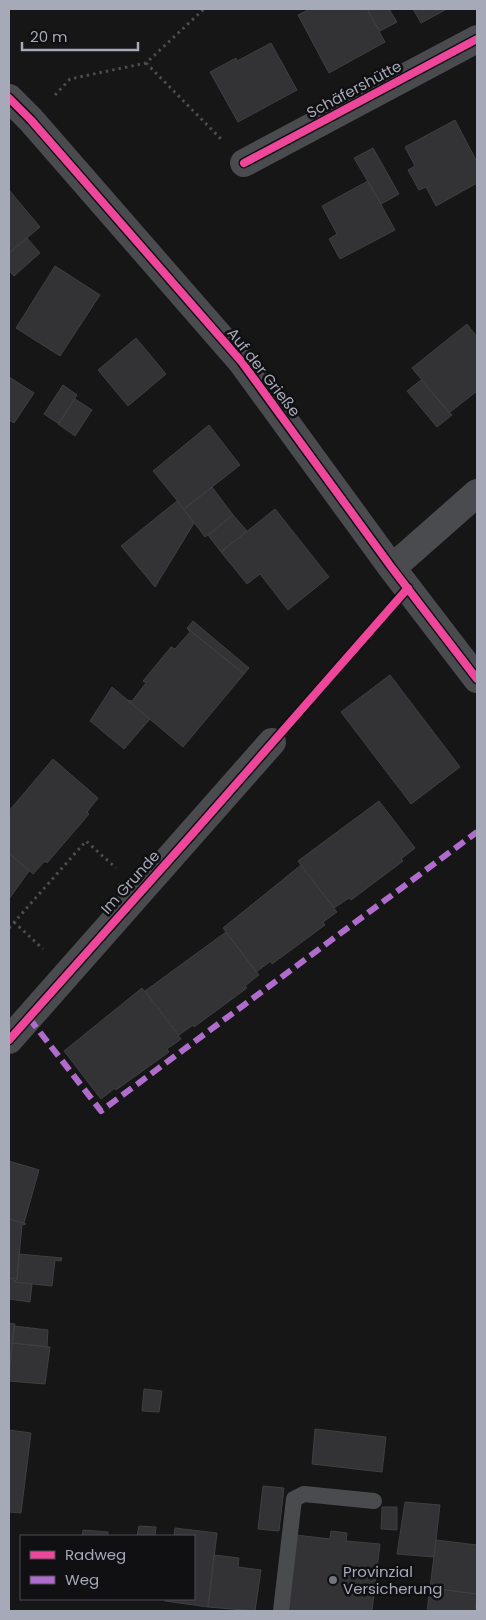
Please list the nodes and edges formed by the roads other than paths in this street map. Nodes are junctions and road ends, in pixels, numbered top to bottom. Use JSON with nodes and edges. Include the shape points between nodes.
{"nodes":[{"id":1,"x":477,"y":39,"type":"edge"},
{"id":2,"x":9,"y":98,"type":"edge"},
{"id":3,"x":244,"y":163,"type":"road end"},
{"id":4,"x":477,"y":493,"type":"edge"},
{"id":5,"x":392,"y":568,"type":"junction"},
{"id":6,"x":477,"y":680,"type":"edge"},
{"id":7,"x":272,"y":742,"type":"dead end"},
{"id":8,"x":9,"y":1040,"type":"edge"},
{"id":9,"x":374,"y":1501,"type":"dead end"},
{"id":10,"x":281,"y":1611,"type":"edge"}],
"edges":[{"from":1,"to":3,"type":"street","name":"Schäfershütte"},
{"from":2,"to":5,"type":"street","name":"Auf der Grieße","via":[[241,361]]},
{"from":4,"to":5,"type":"street"},
{"from":5,"to":6,"type":"street","name":"Auf der Grieße"},
{"from":7,"to":8,"type":"street","name":"Im Grunde"},
{"from":9,"to":10,"type":"lane","via":[[304,1494],[294,1499]]}]}
